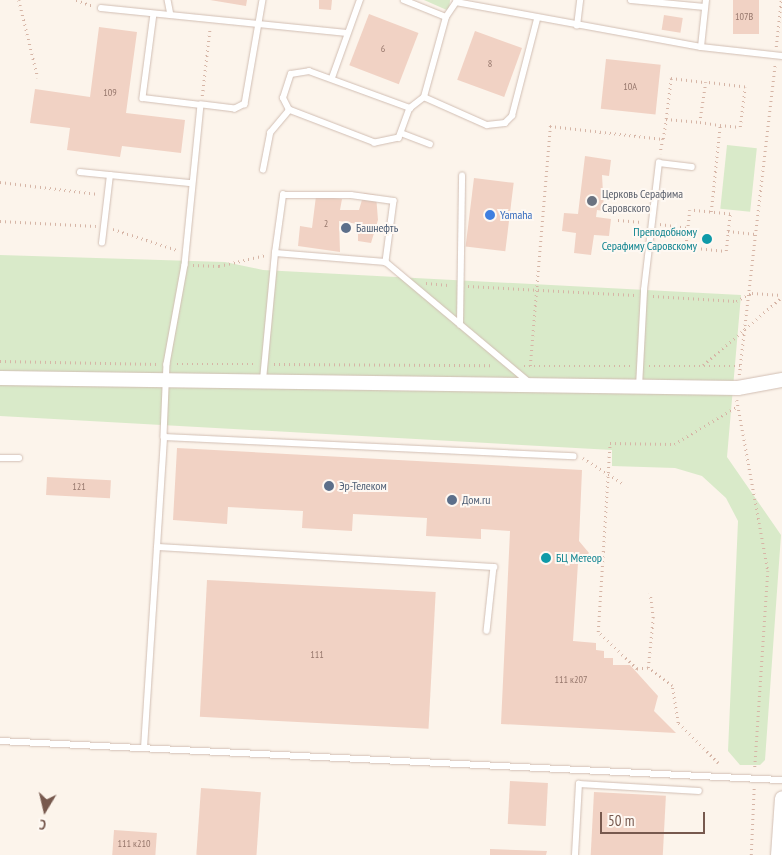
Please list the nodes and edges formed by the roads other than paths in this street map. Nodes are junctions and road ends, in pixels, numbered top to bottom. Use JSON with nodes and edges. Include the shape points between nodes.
{"nodes":[{"id":1,"x":168,"y":0,"type":"edge"},
{"id":2,"x":263,"y":0,"type":"edge"},
{"id":3,"x":360,"y":0,"type":"edge"},
{"id":4,"x":404,"y":0,"type":"edge"},
{"id":5,"x":580,"y":0,"type":"edge"},
{"id":6,"x":630,"y":0,"type":"edge"},
{"id":7,"x":706,"y":0,"type":"edge"},
{"id":8,"x":456,"y":1,"type":"edge"},
{"id":9,"x":705,"y":7,"type":"junction"},
{"id":10,"x":101,"y":8,"type":"road end"},
{"id":11,"x":154,"y":14,"type":"junction"},
{"id":12,"x":171,"y":15,"type":"junction"},
{"id":13,"x":446,"y":17,"type":"junction"},
{"id":14,"x":537,"y":19,"type":"junction"},
{"id":15,"x":261,"y":22,"type":"junction"},
{"id":16,"x":577,"y":26,"type":"junction"},
{"id":17,"x":347,"y":33,"type":"junction"},
{"id":18,"x":701,"y":47,"type":"junction"},
{"id":19,"x":779,"y":56,"type":"edge"},
{"id":20,"x":332,"y":78,"type":"junction"},
{"id":21,"x":424,"y":97,"type":"junction"},
{"id":22,"x":201,"y":105,"type":"junction"},
{"id":23,"x":410,"y":108,"type":"junction"},
{"id":24,"x":290,"y":110,"type":"junction"},
{"id":25,"x":401,"y":133,"type":"junction"},
{"id":26,"x":430,"y":144,"type":"dead end"},
{"id":27,"x":692,"y":167,"type":"dead end"},
{"id":28,"x":263,"y":170,"type":"dead end"},
{"id":29,"x":80,"y":172,"type":"dead end"},
{"id":30,"x":110,"y":175,"type":"junction"},
{"id":31,"x":462,"y":176,"type":"dead end"},
{"id":32,"x":191,"y":183,"type":"junction"},
{"id":33,"x":102,"y":243,"type":"dead end"},
{"id":34,"x":275,"y":253,"type":"junction"},
{"id":35,"x":386,"y":262,"type":"junction"},
{"id":36,"x":460,"y":325,"type":"junction"},
{"id":37,"x":0,"y":378,"type":"edge"},
{"id":38,"x":782,"y":380,"type":"edge"},
{"id":39,"x":165,"y":382,"type":"junction"},
{"id":40,"x":264,"y":383,"type":"junction"},
{"id":41,"x":534,"y":386,"type":"junction"},
{"id":42,"x":640,"y":387,"type":"junction"},
{"id":43,"x":164,"y":437,"type":"junction"},
{"id":44,"x":574,"y":456,"type":"road end"},
{"id":45,"x":0,"y":458,"type":"edge"},
{"id":46,"x":19,"y":458,"type":"dead end"},
{"id":47,"x":157,"y":547,"type":"junction"},
{"id":48,"x":487,"y":631,"type":"dead end"},
{"id":49,"x":0,"y":740,"type":"edge"},
{"id":50,"x":144,"y":748,"type":"junction"},
{"id":51,"x":782,"y":780,"type":"edge"},
{"id":52,"x":699,"y":791,"type":"dead end"},
{"id":53,"x":782,"y":798,"type":"edge"},
{"id":54,"x":574,"y":855,"type":"edge"},
{"id":55,"x":778,"y":855,"type":"edge"}],
"edges":[{"from":1,"to":12,"type":"lane"},
{"from":2,"to":15,"type":"lane"},
{"from":3,"to":17,"type":"lane"},
{"from":4,"to":13,"type":"lane"},
{"from":5,"to":16,"type":"lane"},
{"from":6,"to":9,"type":"lane"},
{"from":7,"to":9,"type":"lane"},
{"from":8,"to":13,"type":"lane"},
{"from":8,"to":14,"type":"lane"},
{"from":9,"to":18,"type":"lane"},
{"from":10,"to":11,"type":"lane"},
{"from":11,"to":12,"type":"lane"},
{"from":11,"to":22,"type":"lane","via":[[143,98]]},
{"from":12,"to":15,"type":"lane"},
{"from":13,"to":21,"type":"lane"},
{"from":14,"to":16,"type":"lane"},
{"from":14,"to":21,"type":"lane","via":[[512,116],[505,123],[487,125]]},
{"from":15,"to":17,"type":"lane"},
{"from":15,"to":22,"type":"lane","via":[[244,104],[235,108]]},
{"from":16,"to":18,"type":"lane"},
{"from":17,"to":20,"type":"lane"},
{"from":18,"to":19,"type":"lane"},
{"from":20,"to":23,"type":"lane"},
{"from":20,"to":24,"type":"lane","via":[[309,71],[291,74],[283,98]]},
{"from":21,"to":23,"type":"lane"},
{"from":22,"to":32,"type":"lane"},
{"from":23,"to":25,"type":"lane"},
{"from":24,"to":25,"type":"lane","via":[[375,143],[390,143]]},
{"from":24,"to":28,"type":"lane","via":[[270,133]]},
{"from":25,"to":26,"type":"lane"},
{"from":27,"to":42,"type":"lane","via":[[659,163],[644,295]]},
{"from":29,"to":30,"type":"lane"},
{"from":30,"to":32,"type":"lane"},
{"from":30,"to":33,"type":"lane"},
{"from":31,"to":36,"type":"lane"},
{"from":32,"to":39,"type":"lane","via":[[185,265]]},
{"from":34,"to":35,"type":"lane"},
{"from":34,"to":35,"type":"lane","via":[[283,195],[351,195],[394,202]]},
{"from":34,"to":40,"type":"lane"},
{"from":35,"to":36,"type":"lane"},
{"from":36,"to":41,"type":"lane"},
{"from":37,"to":39,"type":"street"},
{"from":38,"to":42,"type":"street","via":[[738,388]]},
{"from":39,"to":40,"type":"street"},
{"from":39,"to":43,"type":"lane"},
{"from":40,"to":41,"type":"street"},
{"from":41,"to":42,"type":"street"},
{"from":43,"to":44,"type":"lane"},
{"from":43,"to":47,"type":"lane"},
{"from":45,"to":46,"type":"lane"},
{"from":47,"to":48,"type":"lane","via":[[494,566]]},
{"from":47,"to":50,"type":"lane"},
{"from":49,"to":50,"type":"lane"},
{"from":50,"to":51,"type":"lane"},
{"from":52,"to":54,"type":"lane","via":[[579,784]]},
{"from":53,"to":55,"type":"main road"}]}
